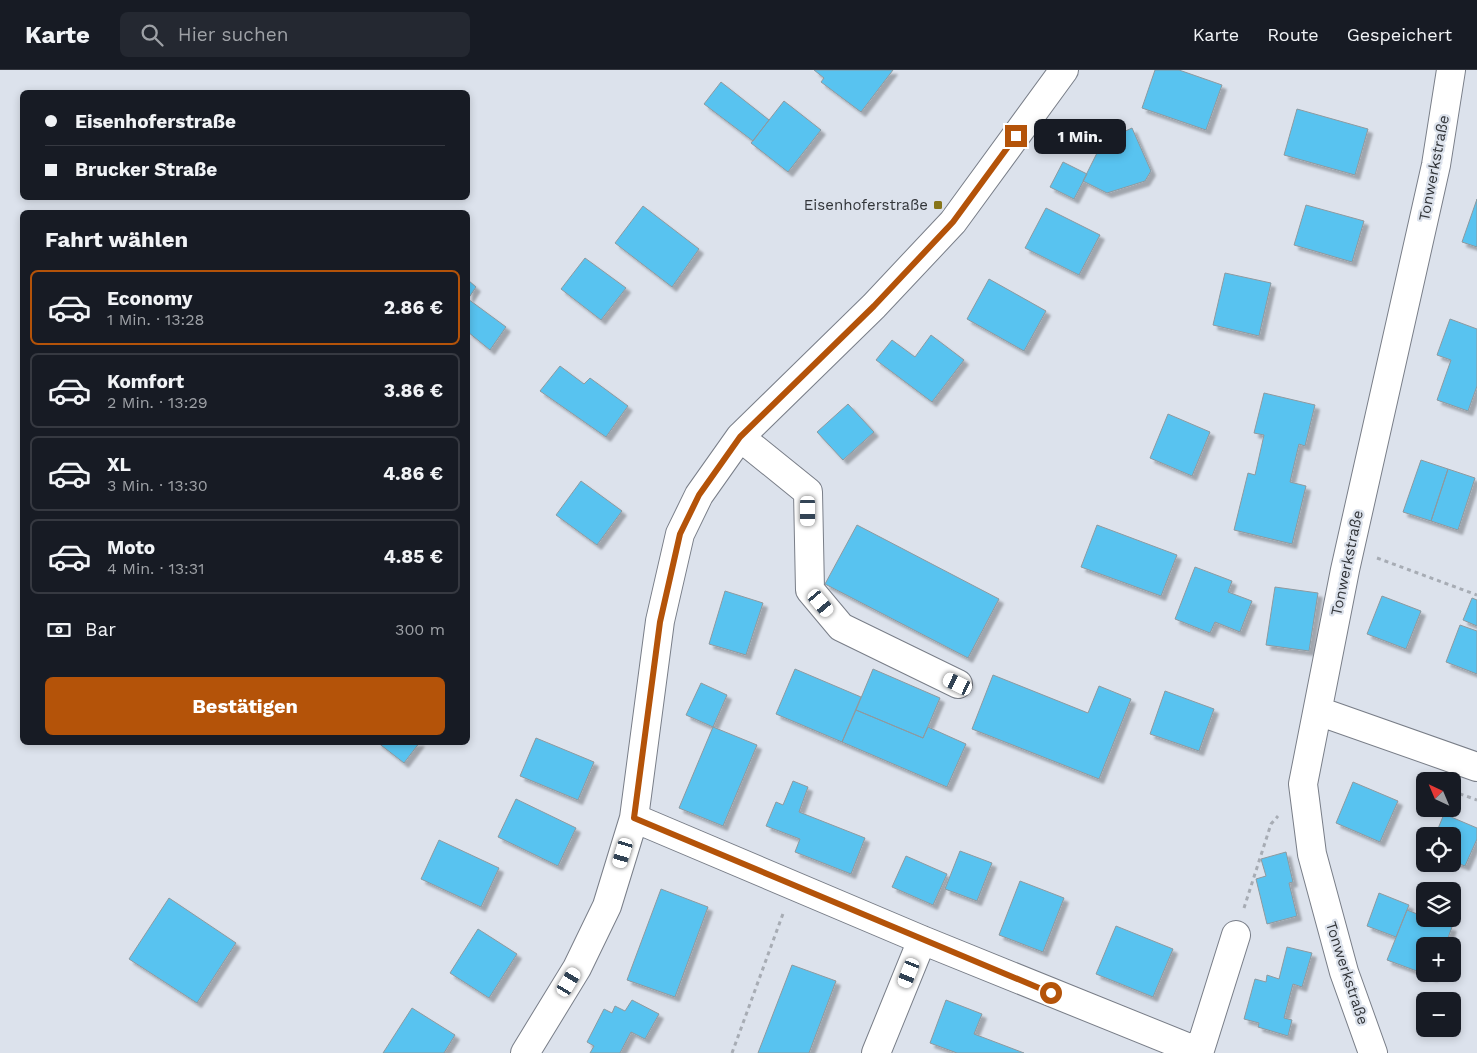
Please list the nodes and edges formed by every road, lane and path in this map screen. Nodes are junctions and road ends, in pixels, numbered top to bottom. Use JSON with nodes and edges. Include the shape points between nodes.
{"nodes":[{"id":1,"x":1064,"y":70,"type":"edge"},
{"id":2,"x":1451,"y":70,"type":"edge"},
{"id":3,"x":740,"y":437,"type":"junction"},
{"id":4,"x":1350,"y":548,"type":"junction"},
{"id":5,"x":1477,"y":596,"type":"edge"},
{"id":6,"x":958,"y":684,"type":"dead end"},
{"id":7,"x":1318,"y":711,"type":"junction"},
{"id":8,"x":1477,"y":767,"type":"edge"},
{"id":9,"x":1303,"y":784,"type":"junction"},
{"id":10,"x":1461,"y":794,"type":"edge"},
{"id":11,"x":1477,"y":800,"type":"edge"},
{"id":12,"x":634,"y":818,"type":"junction"},
{"id":13,"x":793,"y":886,"type":"junction"},
{"id":14,"x":1236,"y":935,"type":"joint"},
{"id":15,"x":922,"y":940,"type":"junction"},
{"id":16,"x":525,"y":1053,"type":"edge"},
{"id":17,"x":732,"y":1053,"type":"edge"},
{"id":18,"x":876,"y":1053,"type":"edge"},
{"id":19,"x":1199,"y":1053,"type":"edge"},
{"id":20,"x":1373,"y":1053,"type":"edge"}],
"edges":[{"from":1,"to":3,"type":"street","via":[[953,222],[874,306]]},
{"from":2,"to":4,"type":"street","name":"Tonwerkstraße","via":[[1436,165]]},
{"from":3,"to":6,"type":"street","via":[[808,492],[810,590],[841,627]]},
{"from":3,"to":12,"type":"street","via":[[699,495],[680,534],[660,622]]},
{"from":4,"to":5,"type":"path"},
{"from":4,"to":7,"type":"street","name":"Tonwerkstraße"},
{"from":7,"to":8,"type":"street"},
{"from":7,"to":9,"type":"street","name":"Tonwerkstraße"},
{"from":9,"to":14,"type":"path","via":[[1271,824]]},
{"from":9,"to":20,"type":"street","name":"Tonwerkstraße","via":[[1312,854],[1344,972]]},
{"from":10,"to":11,"type":"path"},
{"from":12,"to":13,"type":"street"},
{"from":12,"to":16,"type":"street","via":[[607,906],[577,968]]},
{"from":13,"to":15,"type":"street"},
{"from":13,"to":17,"type":"path"},
{"from":14,"to":19,"type":"street"},
{"from":15,"to":18,"type":"street"},
{"from":15,"to":19,"type":"street"}]}
